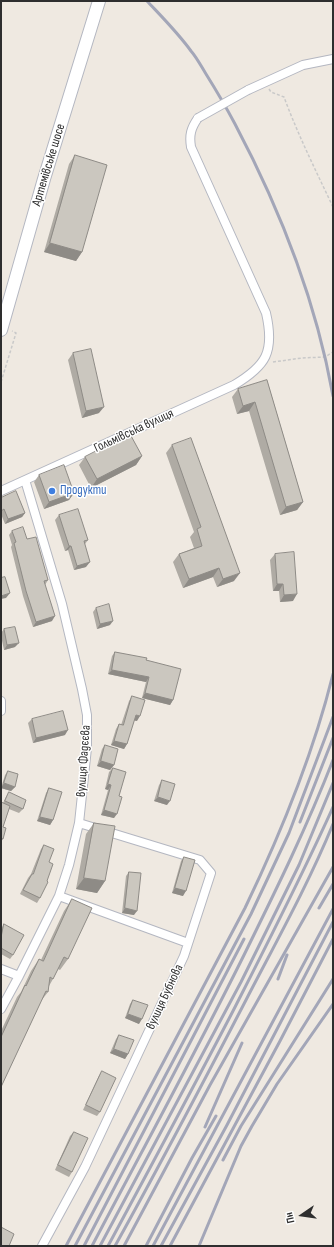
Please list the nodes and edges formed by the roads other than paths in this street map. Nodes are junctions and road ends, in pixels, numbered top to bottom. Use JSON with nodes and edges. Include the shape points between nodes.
{"nodes":[{"id":1,"x":99,"y":1,"type":"edge"},
{"id":2,"x":333,"y":59,"type":"edge"},
{"id":3,"x":1,"y":329,"type":"edge"},
{"id":4,"x":25,"y":480,"type":"junction"},
{"id":5,"x":1,"y":491,"type":"edge"},
{"id":6,"x":1,"y":701,"type":"edge"},
{"id":7,"x":1,"y":711,"type":"edge"},
{"id":8,"x":79,"y":823,"type":"junction"},
{"id":9,"x":59,"y":896,"type":"junction"},
{"id":10,"x":188,"y":943,"type":"junction"},
{"id":11,"x":1,"y":969,"type":"edge"},
{"id":12,"x":19,"y":976,"type":"junction"},
{"id":13,"x":1,"y":1009,"type":"edge"},
{"id":14,"x":42,"y":1246,"type":"edge"}],
"edges":[{"from":1,"to":3,"type":"main road","name":"Артемівське шосе"},
{"from":2,"to":4,"type":"street","name":"Гольмівська вулиця","bridge":true,"via":[[303,64],[248,90],[198,118],[189,138],[191,148],[266,313],[269,343],[262,364],[234,385]]},
{"from":4,"to":5,"type":"street","name":"Гольмівська вулиця"},
{"from":4,"to":8,"type":"street","name":"вулиця Фадєєва","via":[[62,604],[87,715],[87,748]]},
{"from":6,"to":7,"type":"street"},
{"from":8,"to":9,"type":"street","name":"вулиця Фадєєва"},
{"from":8,"to":10,"type":"street","name":"вулиця Бубнова","via":[[200,860],[211,873]]},
{"from":9,"to":10,"type":"street"},
{"from":9,"to":12,"type":"street","name":"вулиця Фадєєва"},
{"from":10,"to":14,"type":"street","name":"вулиця Бубнова","via":[[85,1167]]},
{"from":11,"to":12,"type":"street"},
{"from":12,"to":13,"type":"street","name":"вулиця Фадєєва"}]}
